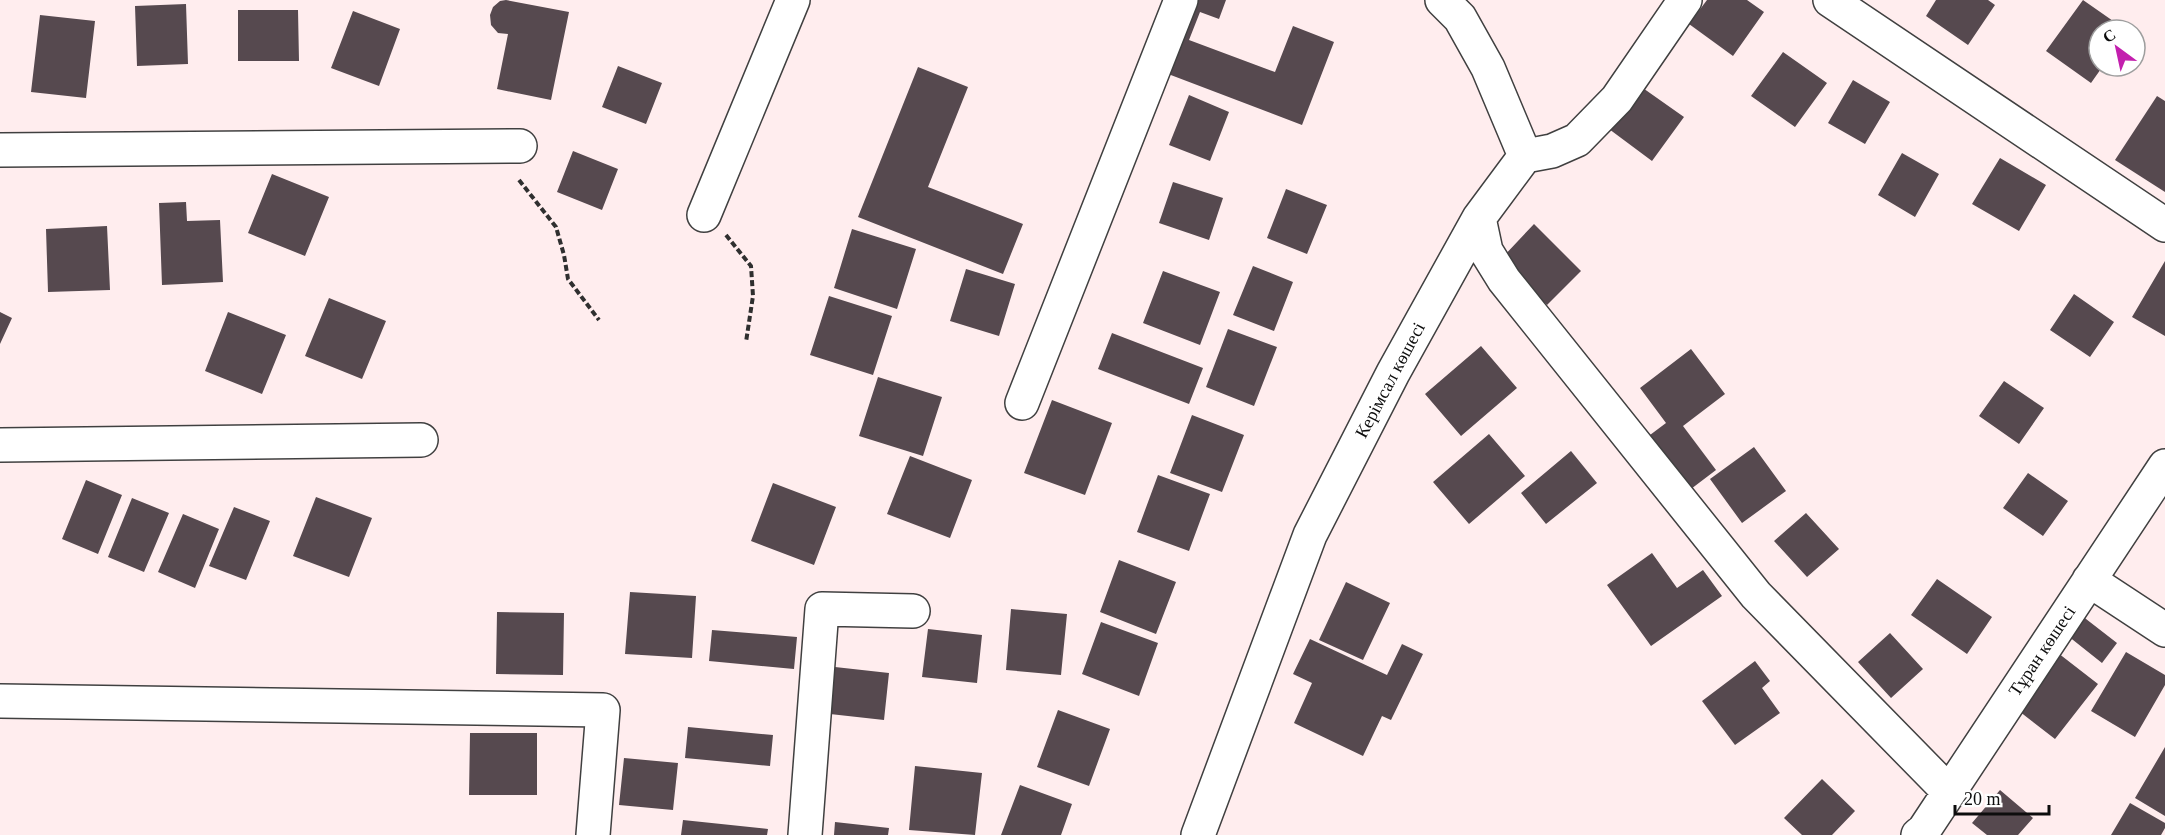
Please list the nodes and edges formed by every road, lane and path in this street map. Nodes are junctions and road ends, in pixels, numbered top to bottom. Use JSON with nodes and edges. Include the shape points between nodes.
{"nodes":[{"id":1,"x":793,"y":0,"type":"edge"},
{"id":2,"x":1181,"y":0,"type":"edge"},
{"id":3,"x":1442,"y":0,"type":"edge"},
{"id":4,"x":1685,"y":0,"type":"edge"},
{"id":5,"x":1830,"y":0,"type":"edge"},
{"id":6,"x":484,"y":146,"type":"junction"},
{"id":7,"x":520,"y":146,"type":"dead end"},
{"id":8,"x":0,"y":150,"type":"edge"},
{"id":9,"x":1526,"y":156,"type":"junction"},
{"id":10,"x":704,"y":215,"type":"joint"},
{"id":11,"x":1479,"y":218,"type":"junction"},
{"id":12,"x":2165,"y":225,"type":"edge"},
{"id":13,"x":599,"y":320,"type":"dead end"},
{"id":14,"x":746,"y":342,"type":"dead end"},
{"id":15,"x":1022,"y":403,"type":"dead end"},
{"id":16,"x":421,"y":440,"type":"dead end"},
{"id":17,"x":0,"y":445,"type":"edge"},
{"id":18,"x":2165,"y":466,"type":"edge"},
{"id":19,"x":2089,"y":580,"type":"junction"},
{"id":20,"x":913,"y":611,"type":"dead end"},
{"id":21,"x":2165,"y":630,"type":"edge"},
{"id":22,"x":0,"y":701,"type":"edge"},
{"id":23,"x":1948,"y":791,"type":"junction"},
{"id":24,"x":593,"y":835,"type":"edge"},
{"id":25,"x":805,"y":835,"type":"edge"},
{"id":26,"x":1198,"y":835,"type":"edge"},
{"id":27,"x":1918,"y":835,"type":"edge"}],
"edges":[{"from":1,"to":10,"type":"street"},
{"from":2,"to":15,"type":"street"},
{"from":3,"to":9,"type":"street","via":[[1460,18],[1488,68]]},
{"from":4,"to":9,"type":"street","via":[[1617,99],[1577,140],[1552,151]]},
{"from":5,"to":12,"type":"street"},
{"from":6,"to":7,"type":"street"},
{"from":6,"to":8,"type":"street"},
{"from":6,"to":13,"type":"path","via":[[523,183],[556,227],[568,279]]},
{"from":9,"to":11,"type":"street","name":"Керімсал көшесі"},
{"from":10,"to":14,"type":"path","via":[[751,266],[753,296]]},
{"from":11,"to":23,"type":"street","via":[[1486,251],[1504,280],[1756,596]]},
{"from":11,"to":26,"type":"street","name":"Керімсал көшесі","via":[[1310,535]]},
{"from":16,"to":17,"type":"street"},
{"from":18,"to":19,"type":"street","name":"Тұран көшесі"},
{"from":19,"to":21,"type":"street"},
{"from":19,"to":23,"type":"street","name":"Тұран көшесі"},
{"from":20,"to":25,"type":"street","via":[[822,609]]},
{"from":22,"to":24,"type":"street","via":[[603,710]]},
{"from":23,"to":27,"type":"street","name":"Тұран көшесі"}]}
